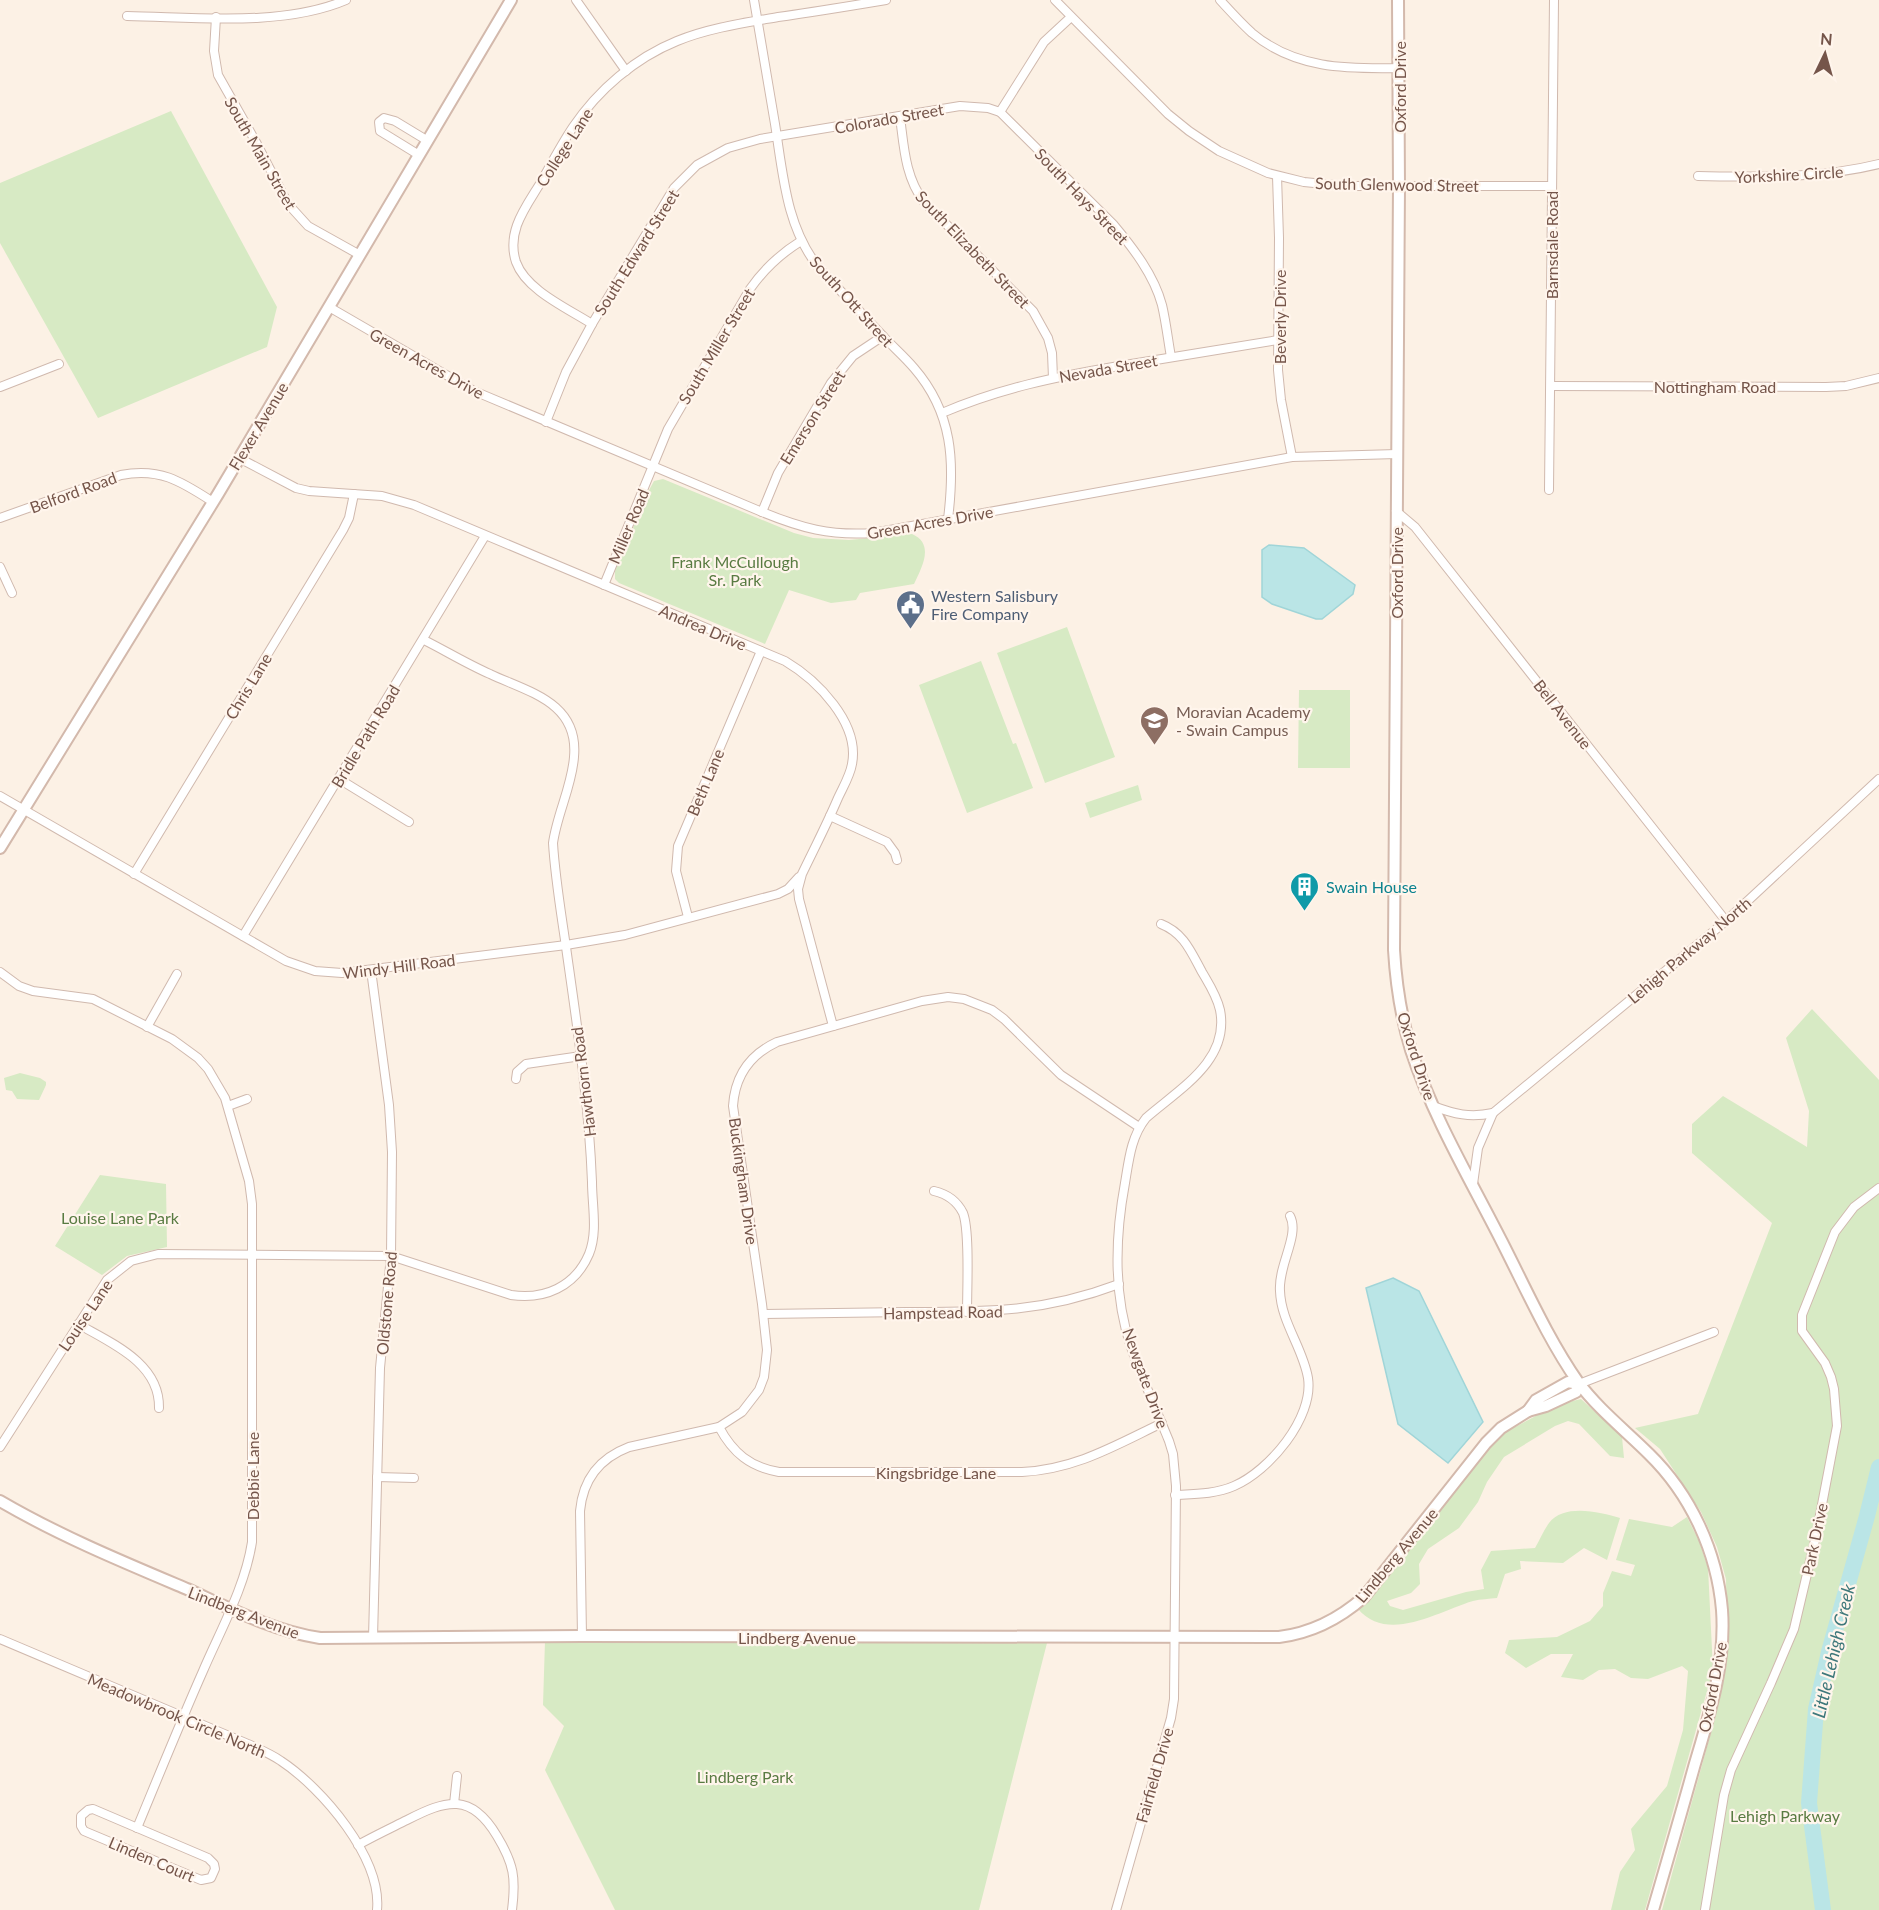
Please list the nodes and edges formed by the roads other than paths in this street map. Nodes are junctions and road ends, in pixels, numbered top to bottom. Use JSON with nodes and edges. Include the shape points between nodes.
{"nodes":[{"id":1,"x":346,"y":0,"type":"edge"},
{"id":2,"x":511,"y":0,"type":"edge"},
{"id":3,"x":576,"y":0,"type":"edge"},
{"id":4,"x":754,"y":0,"type":"edge"},
{"id":5,"x":886,"y":0,"type":"edge"},
{"id":6,"x":1055,"y":0,"type":"edge"},
{"id":7,"x":1220,"y":0,"type":"edge"},
{"id":8,"x":1398,"y":0,"type":"edge"},
{"id":9,"x":1554,"y":0,"type":"edge"},
{"id":10,"x":326,"y":4,"type":"edge"},
{"id":11,"x":127,"y":16,"type":"dead end"},
{"id":12,"x":216,"y":17,"type":"junction"},
{"id":13,"x":1071,"y":17,"type":"junction"},
{"id":14,"x":758,"y":21,"type":"junction"},
{"id":15,"x":1399,"y":68,"type":"junction"},
{"id":16,"x":626,"y":71,"type":"junction"},
{"id":17,"x":1000,"y":112,"type":"junction"},
{"id":18,"x":900,"y":117,"type":"junction"},
{"id":19,"x":777,"y":136,"type":"junction"},
{"id":20,"x":428,"y":141,"type":"junction"},
{"id":21,"x":419,"y":155,"type":"junction"},
{"id":22,"x":1879,"y":164,"type":"edge"},
{"id":23,"x":1277,"y":176,"type":"junction"},
{"id":24,"x":1698,"y":176,"type":"dead end"},
{"id":25,"x":1399,"y":186,"type":"junction"},
{"id":26,"x":1551,"y":186,"type":"junction"},
{"id":27,"x":801,"y":242,"type":"junction"},
{"id":28,"x":360,"y":255,"type":"junction"},
{"id":29,"x":329,"y":307,"type":"junction"},
{"id":30,"x":592,"y":324,"type":"junction"},
{"id":31,"x":883,"y":336,"type":"junction"},
{"id":32,"x":1278,"y":340,"type":"junction"},
{"id":33,"x":1171,"y":357,"type":"junction"},
{"id":34,"x":59,"y":364,"type":"dead end"},
{"id":35,"x":1053,"y":378,"type":"junction"},
{"id":36,"x":1879,"y":378,"type":"edge"},
{"id":37,"x":1551,"y":386,"type":"junction"},
{"id":38,"x":0,"y":387,"type":"edge"},
{"id":39,"x":942,"y":413,"type":"junction"},
{"id":40,"x":546,"y":422,"type":"junction"},
{"id":41,"x":1397,"y":454,"type":"junction"},
{"id":42,"x":1292,"y":457,"type":"junction"},
{"id":43,"x":239,"y":458,"type":"junction"},
{"id":44,"x":653,"y":467,"type":"junction"},
{"id":45,"x":1549,"y":490,"type":"dead end"},
{"id":46,"x":354,"y":494,"type":"junction"},
{"id":47,"x":213,"y":502,"type":"junction"},
{"id":48,"x":1396,"y":511,"type":"junction"},
{"id":49,"x":762,"y":512,"type":"junction"},
{"id":50,"x":0,"y":518,"type":"edge"},
{"id":51,"x":948,"y":519,"type":"junction"},
{"id":52,"x":485,"y":536,"type":"junction"},
{"id":53,"x":0,"y":567,"type":"edge"},
{"id":54,"x":604,"y":585,"type":"junction"},
{"id":55,"x":12,"y":593,"type":"dead end"},
{"id":56,"x":424,"y":640,"type":"junction"},
{"id":57,"x":761,"y":651,"type":"junction"},
{"id":58,"x":339,"y":779,"type":"junction"},
{"id":59,"x":1879,"y":779,"type":"edge"},
{"id":60,"x":0,"y":796,"type":"edge"},
{"id":61,"x":23,"y":811,"type":"junction"},
{"id":62,"x":830,"y":816,"type":"junction"},
{"id":63,"x":409,"y":822,"type":"dead end"},
{"id":64,"x":0,"y":848,"type":"edge"},
{"id":65,"x":897,"y":860,"type":"dead end"},
{"id":66,"x":134,"y":874,"type":"junction"},
{"id":67,"x":802,"y":874,"type":"junction"},
{"id":68,"x":688,"y":917,"type":"junction"},
{"id":69,"x":1726,"y":921,"type":"junction"},
{"id":70,"x":1161,"y":924,"type":"dead end"},
{"id":71,"x":243,"y":936,"type":"junction"},
{"id":72,"x":566,"y":945,"type":"junction"},
{"id":73,"x":371,"y":970,"type":"junction"},
{"id":74,"x":0,"y":972,"type":"edge"},
{"id":75,"x":177,"y":974,"type":"dead end"},
{"id":76,"x":833,"y":1026,"type":"junction"},
{"id":77,"x":147,"y":1027,"type":"junction"},
{"id":78,"x":581,"y":1056,"type":"junction"},
{"id":79,"x":516,"y":1079,"type":"dead end"},
{"id":80,"x":247,"y":1099,"type":"dead end"},
{"id":81,"x":228,"y":1106,"type":"junction"},
{"id":82,"x":1433,"y":1106,"type":"junction"},
{"id":83,"x":1493,"y":1113,"type":"junction"},
{"id":84,"x":1139,"y":1127,"type":"junction"},
{"id":85,"x":1473,"y":1184,"type":"junction"},
{"id":86,"x":1879,"y":1188,"type":"edge"},
{"id":87,"x":934,"y":1191,"type":"dead end"},
{"id":88,"x":1290,"y":1216,"type":"dead end"},
{"id":89,"x":252,"y":1255,"type":"junction"},
{"id":90,"x":391,"y":1256,"type":"junction"},
{"id":91,"x":1119,"y":1284,"type":"junction"},
{"id":92,"x":967,"y":1312,"type":"junction"},
{"id":93,"x":764,"y":1314,"type":"junction"},
{"id":94,"x":78,"y":1324,"type":"junction"},
{"id":95,"x":1714,"y":1332,"type":"dead end"},
{"id":96,"x":1579,"y":1384,"type":"junction"},
{"id":97,"x":159,"y":1408,"type":"dead end"},
{"id":98,"x":1162,"y":1424,"type":"junction"},
{"id":99,"x":719,"y":1427,"type":"junction"},
{"id":100,"x":0,"y":1447,"type":"edge"},
{"id":101,"x":377,"y":1477,"type":"junction"},
{"id":102,"x":414,"y":1478,"type":"dead end"},
{"id":103,"x":1175,"y":1495,"type":"junction"},
{"id":104,"x":0,"y":1501,"type":"edge"},
{"id":105,"x":231,"y":1608,"type":"junction"},
{"id":106,"x":582,"y":1636,"type":"junction"},
{"id":107,"x":1174,"y":1637,"type":"junction"},
{"id":108,"x":373,"y":1638,"type":"junction"},
{"id":109,"x":0,"y":1639,"type":"edge"},
{"id":110,"x":183,"y":1716,"type":"junction"},
{"id":111,"x":457,"y":1776,"type":"dead end"},
{"id":112,"x":454,"y":1804,"type":"junction"},
{"id":113,"x":137,"y":1828,"type":"junction"},
{"id":114,"x":358,"y":1845,"type":"junction"},
{"id":115,"x":377,"y":1910,"type":"edge"},
{"id":116,"x":512,"y":1910,"type":"edge"},
{"id":117,"x":1116,"y":1910,"type":"edge"},
{"id":118,"x":1653,"y":1910,"type":"edge"},
{"id":119,"x":1704,"y":1910,"type":"edge"}],
"edges":[{"from":1,"to":10,"type":"street"},
{"from":2,"to":20,"type":"street","name":"Flexer Avenue"},
{"from":3,"to":16,"type":"street"},
{"from":4,"to":14,"type":"street","name":"South Ott Street"},
{"from":5,"to":14,"type":"street","name":"College Lane"},
{"from":6,"to":13,"type":"street","name":"South Glenwood Street"},
{"from":7,"to":15,"type":"street","via":[[1252,33],[1304,61],[1341,68]]},
{"from":8,"to":15,"type":"street","name":"Oxford Drive"},
{"from":9,"to":26,"type":"street","name":"Barnsdale Road"},
{"from":10,"to":12,"type":"street","via":[[286,15]]},
{"from":11,"to":12,"type":"street"},
{"from":12,"to":28,"type":"street","name":"South Main Street","via":[[214,51],[218,75],[288,204],[308,226]]},
{"from":13,"to":17,"type":"street","via":[[1044,42]]},
{"from":13,"to":23,"type":"street","name":"South Glenwood Street","via":[[1189,131],[1227,155]]},
{"from":14,"to":16,"type":"street","name":"College Lane","via":[[676,41]]},
{"from":14,"to":19,"type":"street","name":"South Ott Street"},
{"from":15,"to":25,"type":"street","name":"Oxford Drive"},
{"from":16,"to":30,"type":"street","name":"College Lane","via":[[573,127],[514,232],[516,262],[527,281]]},
{"from":17,"to":18,"type":"street","name":"Colorado Street","via":[[960,106]]},
{"from":17,"to":33,"type":"street","name":"South Hays Street","via":[[1113,224],[1133,249],[1158,293]]},
{"from":18,"to":19,"type":"street","name":"Colorado Street"},
{"from":18,"to":35,"type":"street","name":"South Elizabeth Street","via":[[908,170],[916,191],[1033,311],[1048,338]]},
{"from":19,"to":27,"type":"street","name":"South Ott Street","via":[[788,201]]},
{"from":19,"to":30,"type":"street","name":"South Edward Street","via":[[728,148],[685,176],[665,202]]},
{"from":20,"to":21,"type":"street","name":"Flexer Avenue"},
{"from":20,"to":21,"type":"street","via":[[391,119],[379,122],[380,130]]},
{"from":21,"to":28,"type":"street","name":"Flexer Avenue"},
{"from":22,"to":24,"type":"street","name":"Yorkshire Circle","via":[[1804,176]]},
{"from":23,"to":25,"type":"street","name":"South Glenwood Street","via":[[1323,184]]},
{"from":23,"to":32,"type":"street","name":"Beverly Drive"},
{"from":25,"to":26,"type":"street","name":"South Glenwood Street"},
{"from":25,"to":41,"type":"street","name":"Oxford Drive"},
{"from":26,"to":37,"type":"street","name":"Barnsdale Road"},
{"from":27,"to":31,"type":"street","name":"South Ott Street","via":[[819,268]]},
{"from":27,"to":44,"type":"street","name":"South Miller Street","via":[[774,260],[750,289],[682,402]]},
{"from":28,"to":29,"type":"street","name":"Flexer Avenue"},
{"from":29,"to":40,"type":"street","name":"Green Acres Drive","via":[[449,379]]},
{"from":29,"to":43,"type":"street","name":"Flexer Avenue"},
{"from":30,"to":40,"type":"street","name":"South Edward Street","via":[[566,372]]},
{"from":31,"to":39,"type":"street","name":"South Ott Street","via":[[924,380]]},
{"from":31,"to":49,"type":"street","name":"Emerson Street","via":[[853,356],[831,382],[778,472]]},
{"from":32,"to":33,"type":"street","name":"Nevada Street"},
{"from":32,"to":42,"type":"street","name":"Beverly Drive","via":[[1281,400]]},
{"from":33,"to":35,"type":"street","name":"Nevada Street"},
{"from":34,"to":38,"type":"street"},
{"from":35,"to":39,"type":"street","name":"Nevada Street","via":[[996,392]]},
{"from":36,"to":37,"type":"street","name":"Nottingham Road","via":[[1826,387]]},
{"from":37,"to":45,"type":"street","name":"Barnsdale Road"},
{"from":39,"to":51,"type":"street","name":"South Ott Street","via":[[952,461]]},
{"from":40,"to":44,"type":"street","name":"Green Acres Drive"},
{"from":41,"to":42,"type":"street","name":"Green Acres Drive"},
{"from":41,"to":48,"type":"street","name":"Oxford Drive"},
{"from":42,"to":51,"type":"street","name":"Green Acres Drive"},
{"from":43,"to":46,"type":"street","name":"Andrea Drive","via":[[296,488]]},
{"from":43,"to":47,"type":"street","name":"Flexer Avenue"},
{"from":44,"to":49,"type":"street","name":"Green Acres Drive"},
{"from":44,"to":54,"type":"street","name":"Miller Road"},
{"from":46,"to":52,"type":"street","name":"Andrea Drive","via":[[398,500]]},
{"from":46,"to":66,"type":"street","name":"Chris Lane","via":[[343,530]]},
{"from":47,"to":50,"type":"street","name":"Belford Road","via":[[182,482],[141,472],[121,475]]},
{"from":47,"to":61,"type":"street","name":"Flexer Avenue"},
{"from":48,"to":69,"type":"street","name":"Bell Avenue","via":[[1415,527]]},
{"from":48,"to":82,"type":"street","name":"Oxford Drive","via":[[1395,975],[1404,1024]]},
{"from":49,"to":51,"type":"street","name":"Green Acres Drive","via":[[813,530],[849,534]]},
{"from":52,"to":54,"type":"street","name":"Andrea Drive"},
{"from":52,"to":56,"type":"street","name":"Bridle Path Road"},
{"from":53,"to":55,"type":"street"},
{"from":54,"to":57,"type":"street","name":"Andrea Drive"},
{"from":56,"to":58,"type":"street","name":"Bridle Path Road"},
{"from":56,"to":72,"type":"street","name":"Hawthorn Road","via":[[537,693],[557,709],[571,732],[573,766],[553,843]]},
{"from":57,"to":62,"type":"street","name":"Andrea Drive","via":[[813,680],[844,722],[853,762]]},
{"from":57,"to":68,"type":"street","name":"Beth Lane","via":[[678,846],[676,871]]},
{"from":58,"to":63,"type":"street"},
{"from":58,"to":71,"type":"street","name":"Bridle Path Road"},
{"from":59,"to":69,"type":"street","name":"Lehigh Parkway North"},
{"from":60,"to":61,"type":"street","name":"Windy Hill Road"},
{"from":61,"to":64,"type":"street","name":"Flexer Avenue"},
{"from":61,"to":66,"type":"street","name":"Windy Hill Road"},
{"from":62,"to":65,"type":"street","via":[[887,842]]},
{"from":62,"to":67,"type":"street","name":"Andrea Drive"},
{"from":66,"to":71,"type":"street","name":"Windy Hill Road"},
{"from":67,"to":68,"type":"street","name":"Windy Hill Road","via":[[778,894]]},
{"from":67,"to":76,"type":"street","name":"Andrea Drive","via":[[799,899]]},
{"from":68,"to":72,"type":"street","name":"Windy Hill Road","via":[[626,935]]},
{"from":69,"to":83,"type":"street","name":"Lehigh Parkway North"},
{"from":70,"to":84,"type":"street","name":"Newgate Drive","via":[[1178,933],[1188,945],[1216,997],[1221,1033],[1205,1068]]},
{"from":71,"to":73,"type":"street","name":"Windy Hill Road","via":[[308,969],[342,973]]},
{"from":72,"to":73,"type":"street","name":"Windy Hill Road"},
{"from":72,"to":78,"type":"street","name":"Hawthorn Road"},
{"from":73,"to":90,"type":"street","name":"Oldstone Road","via":[[391,1128]]},
{"from":74,"to":77,"type":"street","name":"Debbie Lane","via":[[33,992],[93,999]]},
{"from":75,"to":77,"type":"street"},
{"from":76,"to":84,"type":"street","name":"Buckingham Drive","via":[[933,998],[956,998],[978,1004],[1004,1019],[1075,1086]]},
{"from":76,"to":93,"type":"street","name":"Buckingham Drive","via":[[766,1047],[749,1061],[734,1092],[734,1117]]},
{"from":77,"to":81,"type":"street","name":"Debbie Lane","via":[[198,1058],[217,1082]]},
{"from":78,"to":79,"type":"street","via":[[526,1064],[517,1072]]},
{"from":78,"to":90,"type":"street","name":"Hawthorn Road","via":[[590,1131],[593,1230],[589,1253],[576,1275],[548,1293],[524,1297]]},
{"from":80,"to":81,"type":"street"},
{"from":81,"to":89,"type":"street","name":"Debbie Lane","via":[[252,1195]]},
{"from":82,"to":83,"type":"street","via":[[1477,1117]]},
{"from":82,"to":85,"type":"street","name":"Oxford Drive"},
{"from":83,"to":85,"type":"street","name":"Lehigh Parkway North","via":[[1478,1148]]},
{"from":84,"to":91,"type":"street","name":"Newgate Drive","via":[[1120,1208]]},
{"from":85,"to":96,"type":"street","name":"Oxford Drive","via":[[1559,1353]]},
{"from":86,"to":119,"type":"street","name":"Park Drive","via":[[1854,1207],[1834,1233],[1802,1315],[1802,1331],[1831,1377],[1837,1426],[1794,1629],[1731,1770]]},
{"from":87,"to":92,"type":"street","via":[[957,1204],[965,1221]]},
{"from":88,"to":103,"type":"street","via":[[1294,1228],[1280,1272],[1280,1294],[1308,1379],[1309,1392],[1302,1417],[1271,1460],[1247,1480],[1221,1491]]},
{"from":89,"to":90,"type":"street","name":"Hawthorn Road"},
{"from":89,"to":94,"type":"street","name":"Louise Lane","via":[[158,1254],[131,1261],[107,1280]]},
{"from":89,"to":105,"type":"street","name":"Debbie Lane","via":[[252,1542]]},
{"from":90,"to":101,"type":"street","name":"Oldstone Road","via":[[380,1368]]},
{"from":91,"to":92,"type":"street","name":"Hampstead Road","via":[[1051,1305]]},
{"from":91,"to":98,"type":"street","name":"Newgate Drive","via":[[1131,1346]]},
{"from":92,"to":93,"type":"street","name":"Hampstead Road"},
{"from":93,"to":99,"type":"street","name":"Buckingham Drive","via":[[767,1364],[759,1390],[742,1412]]},
{"from":94,"to":97,"type":"street","via":[[121,1349],[149,1372],[158,1389]]},
{"from":94,"to":100,"type":"street","name":"Louise Lane"},
{"from":95,"to":96,"type":"street","name":"Lindberg Avenue"},
{"from":96,"to":107,"type":"street","name":"Lindberg Avenue","via":[[1568,1382],[1536,1400],[1528,1411],[1501,1428],[1364,1597],[1331,1622],[1279,1637]]},
{"from":96,"to":118,"type":"street","name":"Oxford Drive","via":[[1656,1460],[1686,1500],[1701,1530],[1719,1587],[1722,1635],[1714,1695]]},
{"from":98,"to":99,"type":"street","name":"Kingsbridge Lane","via":[[1086,1460],[1022,1472],[779,1472],[745,1460]]},
{"from":98,"to":103,"type":"street","name":"Newgate Drive","via":[[1173,1454]]},
{"from":99,"to":106,"type":"street","name":"Buckingham Drive","via":[[629,1447],[608,1457],[591,1475],[580,1510]]},
{"from":101,"to":102,"type":"street"},
{"from":101,"to":108,"type":"street","name":"Oldstone Road"},
{"from":103,"to":107,"type":"street","name":"Newgate Drive"},
{"from":104,"to":105,"type":"street","name":"Lindberg Avenue","via":[[77,1542]]},
{"from":105,"to":108,"type":"street","name":"Lindberg Avenue","via":[[303,1636]]},
{"from":105,"to":110,"type":"street","name":"Debbie Lane"},
{"from":106,"to":107,"type":"street","name":"Lindberg Avenue"},
{"from":106,"to":108,"type":"street","name":"Lindberg Avenue"},
{"from":107,"to":117,"type":"street","name":"Fairfield Drive","via":[[1171,1718]]},
{"from":109,"to":110,"type":"street","name":"Meadowbrook Circle North"},
{"from":110,"to":113,"type":"street","name":"Debbie Lane"},
{"from":110,"to":114,"type":"street","name":"Meadowbrook Circle North","via":[[286,1765],[329,1804]]},
{"from":111,"to":112,"type":"street"},
{"from":112,"to":114,"type":"street","via":[[434,1806]]},
{"from":112,"to":116,"type":"street","via":[[481,1814],[508,1855],[515,1885]]},
{"from":113,"to":113,"type":"street","name":"Linden Court","via":[[211,1860],[214,1874],[201,1880],[84,1831],[79,1821],[84,1812],[93,1809]]},
{"from":114,"to":115,"type":"street","name":"Meadowbrook Circle North","via":[[375,1879]]}]}
